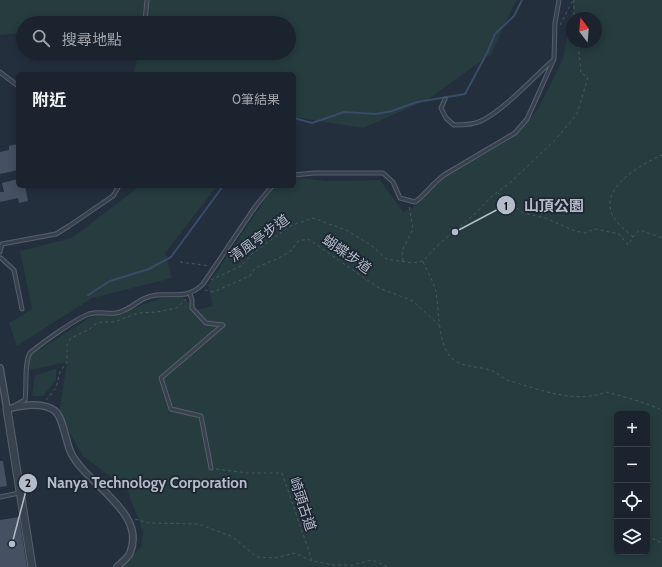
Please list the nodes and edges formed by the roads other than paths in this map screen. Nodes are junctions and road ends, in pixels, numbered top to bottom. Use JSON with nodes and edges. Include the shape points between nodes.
{"nodes":[{"id":1,"x":147,"y":0,"type":"edge"},
{"id":2,"x":559,"y":0,"type":"edge"},
{"id":3,"x":145,"y":16,"type":"edge"},
{"id":4,"x":554,"y":59,"type":"junction"},
{"id":5,"x":0,"y":72,"type":"edge"},
{"id":6,"x":16,"y":84,"type":"edge"},
{"id":7,"x":445,"y":100,"type":"dead end"},
{"id":8,"x":296,"y":175,"type":"edge"},
{"id":9,"x":118,"y":188,"type":"edge"},
{"id":10,"x":270,"y":188,"type":"edge"},
{"id":11,"x":0,"y":256,"type":"edge"},
{"id":12,"x":190,"y":295,"type":"junction"},
{"id":13,"x":22,"y":309,"type":"dead end"},
{"id":14,"x":0,"y":368,"type":"edge"},
{"id":15,"x":7,"y":409,"type":"junction"},
{"id":16,"x":210,"y":468,"type":"road end"},
{"id":17,"x":19,"y":493,"type":"junction"},
{"id":18,"x":0,"y":496,"type":"edge"},
{"id":19,"x":32,"y":567,"type":"edge"},
{"id":20,"x":117,"y":567,"type":"edge"}],
"edges":[{"from":1,"to":3,"type":"lane"},
{"from":2,"to":4,"type":"lane","via":[[555,23]]},
{"from":4,"to":7,"type":"lane","via":[[501,108],[482,121],[469,125],[454,125],[446,118],[441,108]]},
{"from":4,"to":8,"type":"lane","via":[[527,119],[515,133],[444,175],[415,202],[400,198],[393,182],[383,173]]},
{"from":5,"to":6,"type":"lane"},
{"from":9,"to":11,"type":"lane","via":[[113,196],[56,234],[2,244]]},
{"from":10,"to":12,"type":"lane","via":[[203,284]]},
{"from":11,"to":13,"type":"lane","via":[[14,270]]},
{"from":12,"to":15,"type":"lane","via":[[154,296],[143,299],[124,311],[97,311],[86,315],[30,353],[26,360],[25,400]]},
{"from":12,"to":16,"type":"lane","via":[[192,308],[206,323],[223,325],[161,378],[171,409],[201,416]]},
{"from":14,"to":15,"type":"street"},
{"from":15,"to":17,"type":"street"},
{"from":15,"to":20,"type":"street","via":[[26,405],[50,408],[56,412],[71,453],[83,470],[120,508],[132,531],[129,555]]},
{"from":17,"to":18,"type":"lane"},
{"from":17,"to":19,"type":"street"}]}
